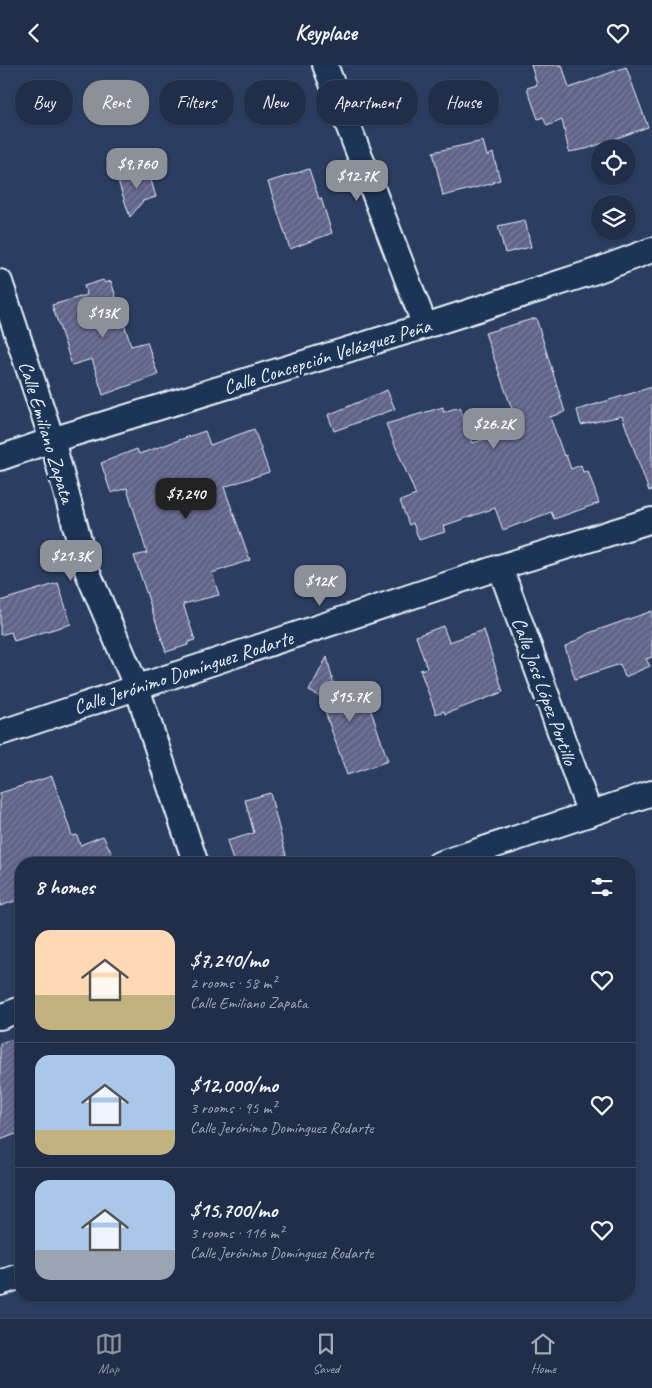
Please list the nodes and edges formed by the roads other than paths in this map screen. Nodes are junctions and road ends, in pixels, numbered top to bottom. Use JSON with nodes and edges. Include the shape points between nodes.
{"nodes":[{"id":1,"x":325,"y":65,"type":"edge"},
{"id":2,"x":652,"y":250,"type":"edge"},
{"id":3,"x":0,"y":282,"type":"edge"},
{"id":4,"x":426,"y":326,"type":"junction"},
{"id":5,"x":52,"y":440,"type":"junction"},
{"id":6,"x":0,"y":458,"type":"edge"},
{"id":7,"x":652,"y":520,"type":"edge"},
{"id":8,"x":500,"y":567,"type":"junction"},
{"id":9,"x":137,"y":688,"type":"junction"},
{"id":10,"x":0,"y":733,"type":"edge"},
{"id":11,"x":652,"y":793,"type":"edge"},
{"id":12,"x":590,"y":814,"type":"junction"},
{"id":13,"x":194,"y":857,"type":"edge"},
{"id":14,"x":460,"y":857,"type":"edge"},
{"id":15,"x":15,"y":1011,"type":"edge"},
{"id":16,"x":0,"y":1017,"type":"edge"},
{"id":17,"x":15,"y":1278,"type":"edge"},
{"id":18,"x":0,"y":1283,"type":"edge"}],
"edges":[{"from":1,"to":4,"type":"street"},
{"from":2,"to":4,"type":"street","name":"Calle Concepción Velázquez Peña"},
{"from":3,"to":5,"type":"street","name":"Calle Emiliano Zapata"},
{"from":4,"to":5,"type":"street","name":"Calle Concepción Velázquez Peña"},
{"from":5,"to":6,"type":"street","name":"Calle Concepción Velázquez Peña"},
{"from":5,"to":9,"type":"street","name":"Calle Emiliano Zapata","via":[[88,573]]},
{"from":7,"to":8,"type":"street","name":"Calle Jerónimo Domínguez Rodarte"},
{"from":8,"to":9,"type":"street","name":"Calle Jerónimo Domínguez Rodarte"},
{"from":8,"to":12,"type":"street","name":"Calle José López Portillo"},
{"from":9,"to":10,"type":"street","name":"Calle Jerónimo Domínguez Rodarte"},
{"from":9,"to":13,"type":"street","name":"Calle Emiliano Zapata"},
{"from":11,"to":12,"type":"street"},
{"from":12,"to":14,"type":"street"},
{"from":15,"to":16,"type":"street"},
{"from":17,"to":18,"type":"street"}]}
